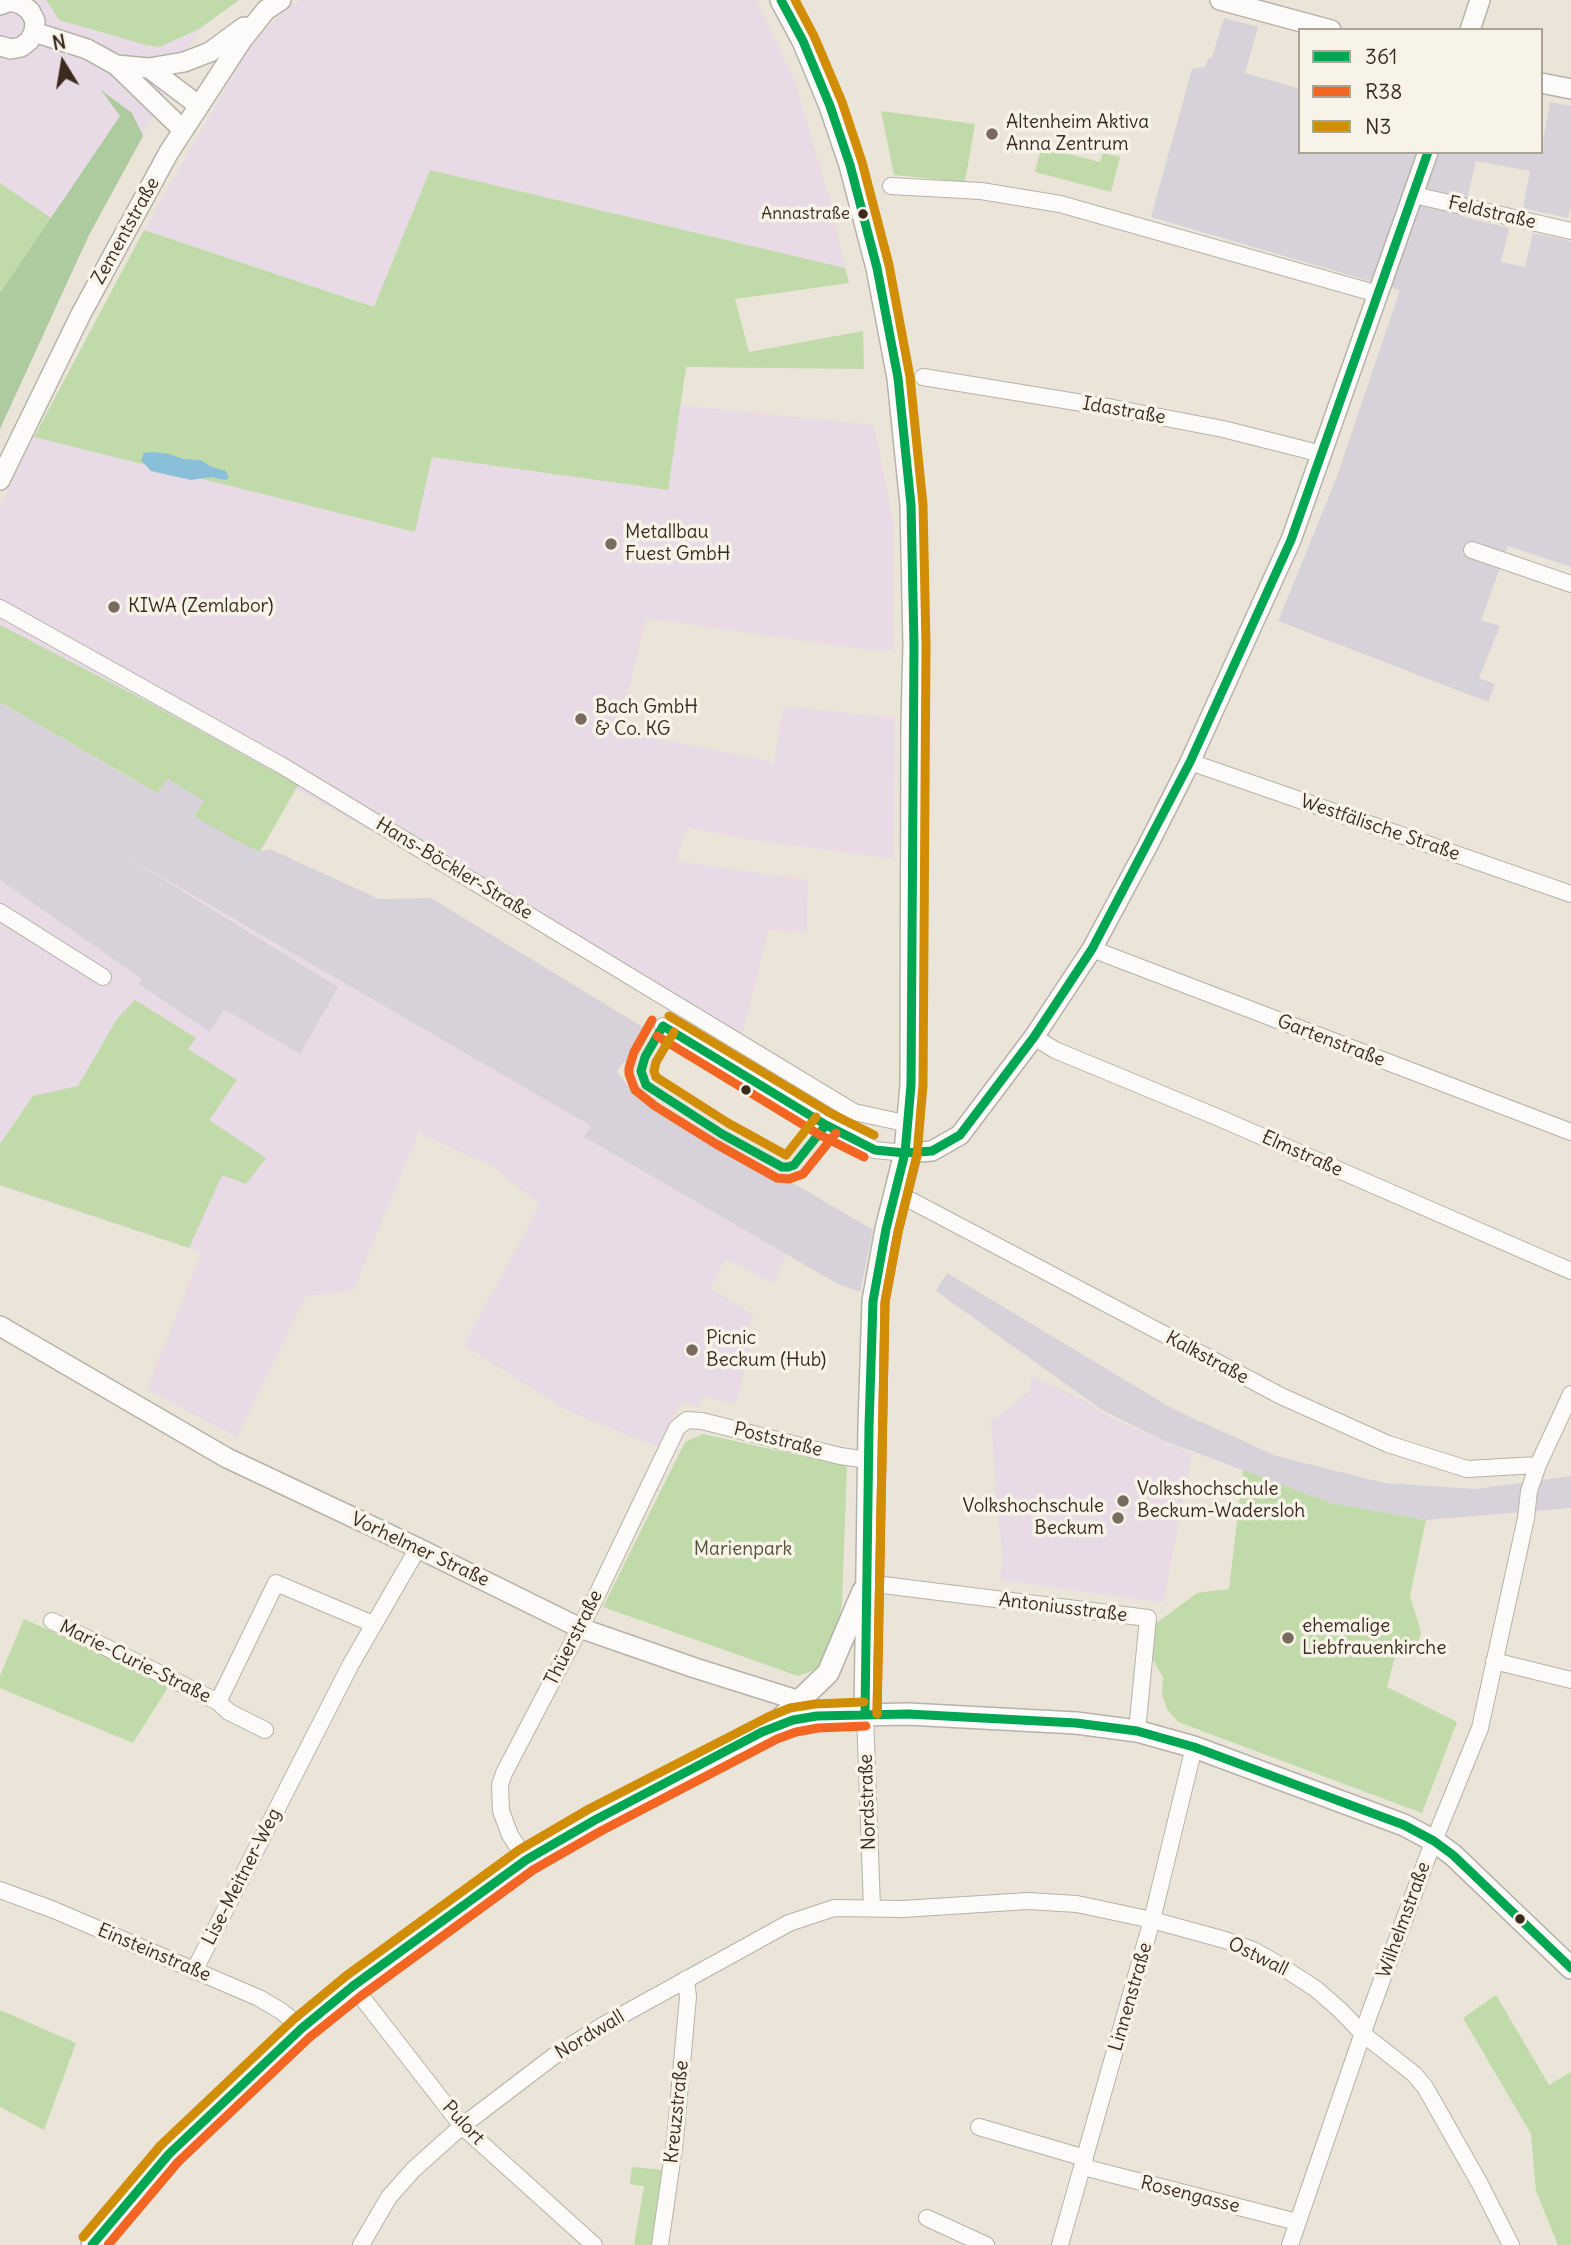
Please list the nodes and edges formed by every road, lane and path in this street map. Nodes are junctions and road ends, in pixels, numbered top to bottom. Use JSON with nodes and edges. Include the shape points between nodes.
{"nodes":[{"id":1,"x":781,"y":0,"type":"edge"},
{"id":2,"x":1220,"y":0,"type":"edge"},
{"id":3,"x":1480,"y":0,"type":"edge"},
{"id":4,"x":0,"y":5,"type":"edge"},
{"id":5,"x":274,"y":5,"type":"edge"},
{"id":6,"x":1324,"y":28,"type":"edge"},
{"id":7,"x":1471,"y":28,"type":"edge"},
{"id":8,"x":34,"y":32,"type":"junction"},
{"id":9,"x":0,"y":46,"type":"edge"},
{"id":10,"x":116,"y":65,"type":"junction"},
{"id":11,"x":149,"y":68,"type":"junction"},
{"id":12,"x":1543,"y":83,"type":"edge"},
{"id":13,"x":1571,"y":89,"type":"edge"},
{"id":14,"x":198,"y":105,"type":"junction"},
{"id":15,"x":183,"y":130,"type":"junction"},
{"id":16,"x":1428,"y":154,"type":"edge"},
{"id":17,"x":891,"y":186,"type":"dead end"},
{"id":18,"x":1414,"y":195,"type":"junction"},
{"id":19,"x":1571,"y":231,"type":"edge"},
{"id":20,"x":1378,"y":294,"type":"junction"},
{"id":21,"x":923,"y":377,"type":"dead end"},
{"id":22,"x":1322,"y":454,"type":"junction"},
{"id":23,"x":0,"y":480,"type":"edge"},
{"id":24,"x":1472,"y":550,"type":"dead end"},
{"id":25,"x":1571,"y":584,"type":"edge"},
{"id":26,"x":0,"y":608,"type":"edge"},
{"id":27,"x":1190,"y":762,"type":"junction"},
{"id":28,"x":1571,"y":894,"type":"edge"},
{"id":29,"x":0,"y":912,"type":"edge"},
{"id":30,"x":1092,"y":949,"type":"junction"},
{"id":31,"x":103,"y":977,"type":"dead end"},
{"id":32,"x":663,"y":1026,"type":"dead end"},
{"id":33,"x":1034,"y":1037,"type":"junction"},
{"id":34,"x":909,"y":1124,"type":"junction"},
{"id":35,"x":1571,"y":1132,"type":"edge"},
{"id":36,"x":905,"y":1153,"type":"junction"},
{"id":37,"x":895,"y":1192,"type":"junction"},
{"id":38,"x":1571,"y":1271,"type":"edge"},
{"id":39,"x":0,"y":1326,"type":"edge"},
{"id":40,"x":1571,"y":1394,"type":"edge"},
{"id":41,"x":687,"y":1420,"type":"joint"},
{"id":42,"x":869,"y":1460,"type":"junction"},
{"id":43,"x":1538,"y":1465,"type":"junction"},
{"id":44,"x":418,"y":1548,"type":"junction"},
{"id":45,"x":867,"y":1583,"type":"junction"},
{"id":46,"x":52,"y":1621,"type":"dead end"},
{"id":47,"x":373,"y":1624,"type":"junction"},
{"id":48,"x":580,"y":1628,"type":"junction"},
{"id":49,"x":1494,"y":1661,"type":"junction"},
{"id":50,"x":1571,"y":1680,"type":"edge"},
{"id":51,"x":800,"y":1701,"type":"junction"},
{"id":52,"x":218,"y":1702,"type":"junction"},
{"id":53,"x":865,"y":1714,"type":"junction"},
{"id":54,"x":772,"y":1728,"type":"junction"},
{"id":55,"x":265,"y":1730,"type":"dead end"},
{"id":56,"x":1137,"y":1731,"type":"junction"},
{"id":57,"x":1194,"y":1747,"type":"junction"},
{"id":58,"x":1434,"y":1840,"type":"junction"},
{"id":59,"x":526,"y":1860,"type":"junction"},
{"id":60,"x":0,"y":1890,"type":"edge"},
{"id":61,"x":872,"y":1908,"type":"junction"},
{"id":62,"x":1152,"y":1920,"type":"junction"},
{"id":63,"x":1571,"y":1968,"type":"edge"},
{"id":64,"x":194,"y":1971,"type":"junction"},
{"id":65,"x":686,"y":1979,"type":"junction"},
{"id":66,"x":354,"y":1986,"type":"junction"},
{"id":67,"x":302,"y":2028,"type":"junction"},
{"id":68,"x":1363,"y":2034,"type":"junction"},
{"id":69,"x":462,"y":2126,"type":"junction"},
{"id":70,"x":979,"y":2127,"type":"dead end"},
{"id":71,"x":1084,"y":2163,"type":"junction"},
{"id":72,"x":927,"y":2218,"type":"dead end"},
{"id":73,"x":1297,"y":2222,"type":"junction"},
{"id":74,"x":590,"y":2243,"type":"edge"},
{"id":75,"x":92,"y":2245,"type":"edge"},
{"id":76,"x":361,"y":2245,"type":"edge"},
{"id":77,"x":660,"y":2245,"type":"edge"},
{"id":78,"x":986,"y":2245,"type":"edge"},
{"id":79,"x":1060,"y":2245,"type":"edge"},
{"id":80,"x":1290,"y":2245,"type":"edge"},
{"id":81,"x":1511,"y":2245,"type":"edge"}],
"edges":[{"from":1,"to":34,"type":"main road","name":"Nordstraße","via":[[821,84],[850,165],[877,268],[899,384],[911,505],[914,645]]},
{"from":2,"to":6,"type":"street"},
{"from":3,"to":7,"type":"street"},
{"from":4,"to":8,"type":"street","via":[[10,1],[30,10]]},
{"from":5,"to":11,"type":"street","via":[[210,52]]},
{"from":5,"to":14,"type":"street","name":"Zementstraße","via":[[242,40]]},
{"from":8,"to":9,"type":"street","via":[[21,47]]},
{"from":8,"to":10,"type":"street","via":[[87,49]]},
{"from":10,"to":11,"type":"street"},
{"from":10,"to":15,"type":"street"},
{"from":11,"to":14,"type":"street"},
{"from":12,"to":13,"type":"street"},
{"from":14,"to":15,"type":"street","name":"Zementstraße"},
{"from":15,"to":23,"type":"street","name":"Zementstraße","via":[[81,314]]},
{"from":16,"to":18,"type":"street"},
{"from":17,"to":20,"type":"street","via":[[981,191],[1060,204]]},
{"from":18,"to":19,"type":"street","name":"Feldstraße"},
{"from":18,"to":20,"type":"street"},
{"from":20,"to":22,"type":"street"},
{"from":21,"to":22,"type":"street","name":"Idastraße","via":[[1223,429]]},
{"from":22,"to":27,"type":"street","via":[[1291,540]]},
{"from":24,"to":25,"type":"street"},
{"from":26,"to":34,"type":"street","name":"Hans-Böckler-Straße","via":[[281,765],[854,1112]]},
{"from":27,"to":28,"type":"street","name":"Westfälische Straße"},
{"from":27,"to":30,"type":"street"},
{"from":29,"to":31,"type":"street"},
{"from":30,"to":33,"type":"street"},
{"from":30,"to":35,"type":"street","name":"Gartenstraße"},
{"from":32,"to":36,"type":"street","via":[[826,1125],[875,1150]]},
{"from":33,"to":36,"type":"street","via":[[960,1135],[932,1151]]},
{"from":33,"to":38,"type":"street","name":"Elmstraße","via":[[1055,1050]]},
{"from":34,"to":36,"type":"main road","name":"Nordstraße"},
{"from":36,"to":37,"type":"main road","name":"Nordstraße"},
{"from":37,"to":42,"type":"main road","name":"Nordstraße","via":[[873,1301]]},
{"from":37,"to":43,"type":"street","name":"Kalkstraße","via":[[1281,1396],[1388,1444],[1467,1469]]},
{"from":39,"to":44,"type":"street","name":"Vorhelmer Straße","via":[[227,1458]]},
{"from":40,"to":43,"type":"street","name":"Wilhelmstraße"},
{"from":41,"to":42,"type":"street","name":"Poststraße"},
{"from":41,"to":48,"type":"street","name":"Thüerstraße","via":[[677,1428]]},
{"from":42,"to":45,"type":"main road","name":"Nordstraße"},
{"from":43,"to":49,"type":"street","name":"Wilhelmstraße"},
{"from":44,"to":47,"type":"street"},
{"from":44,"to":48,"type":"street","name":"Vorhelmer Straße"},
{"from":45,"to":51,"type":"main road","via":[[828,1673]]},
{"from":45,"to":53,"type":"main road","name":"Nordstraße"},
{"from":45,"to":56,"type":"street","name":"Antoniusstraße","via":[[1148,1618]]},
{"from":46,"to":52,"type":"street","name":"Marie-Curie-Straße"},
{"from":47,"to":52,"type":"street","name":"Marie-Curie-Straße","via":[[276,1583]]},
{"from":47,"to":64,"type":"street","name":"Lise-Meitner-Weg"},
{"from":48,"to":51,"type":"street","name":"Vorhelmer Straße"},
{"from":48,"to":59,"type":"street","name":"Thüerstraße","via":[[500,1785],[505,1824]]},
{"from":49,"to":50,"type":"street"},
{"from":49,"to":58,"type":"street","name":"Wilhelmstraße","via":[[1480,1728]]},
{"from":51,"to":53,"type":"main road","name":"Vorhelmer Straße"},
{"from":51,"to":54,"type":"main road"},
{"from":52,"to":55,"type":"street","name":"Marie-Curie-Straße"},
{"from":53,"to":54,"type":"main road","via":[[817,1716]]},
{"from":53,"to":56,"type":"main road","via":[[1009,1718]]},
{"from":53,"to":61,"type":"street","name":"Nordstraße"},
{"from":54,"to":59,"type":"main road"},
{"from":56,"to":57,"type":"main road"},
{"from":57,"to":58,"type":"main road"},
{"from":57,"to":62,"type":"street","name":"Linnenstraße"},
{"from":58,"to":63,"type":"main road"},
{"from":58,"to":68,"type":"street","name":"Wilhelmstraße"},
{"from":59,"to":66,"type":"main road"},
{"from":60,"to":64,"type":"street","name":"Einsteinstraße"},
{"from":61,"to":62,"type":"street","name":"Ostwall","via":[[1028,1901],[1077,1904]]},
{"from":61,"to":65,"type":"street","name":"Nordwall","via":[[834,1908],[789,1923]]},
{"from":62,"to":68,"type":"street","name":"Ostwall","via":[[1253,1950],[1316,1989]]},
{"from":62,"to":71,"type":"street","name":"Linnenstraße"},
{"from":64,"to":67,"type":"street","name":"Einsteinstraße","via":[[259,1998]]},
{"from":65,"to":69,"type":"street","name":"Nordwall","via":[[554,2056]]},
{"from":65,"to":77,"type":"street","name":"Kreuzstraße","via":[[675,2140]]},
{"from":66,"to":67,"type":"main road"},
{"from":66,"to":69,"type":"street","name":"Pulort"},
{"from":67,"to":75,"type":"main road","via":[[169,2154]]},
{"from":68,"to":73,"type":"street","name":"Wilhelmstraße"},
{"from":68,"to":81,"type":"street","name":"Ostwall","via":[[1425,2087]]},
{"from":69,"to":74,"type":"street","name":"Pulort"},
{"from":69,"to":76,"type":"street","name":"Nordwall","via":[[389,2197]]},
{"from":70,"to":71,"type":"street","name":"Rosengasse"},
{"from":71,"to":73,"type":"street","name":"Rosengasse"},
{"from":71,"to":79,"type":"street","name":"Linnenstraße"},
{"from":72,"to":78,"type":"street"},
{"from":73,"to":80,"type":"street","name":"Wilhelmstraße"}]}
